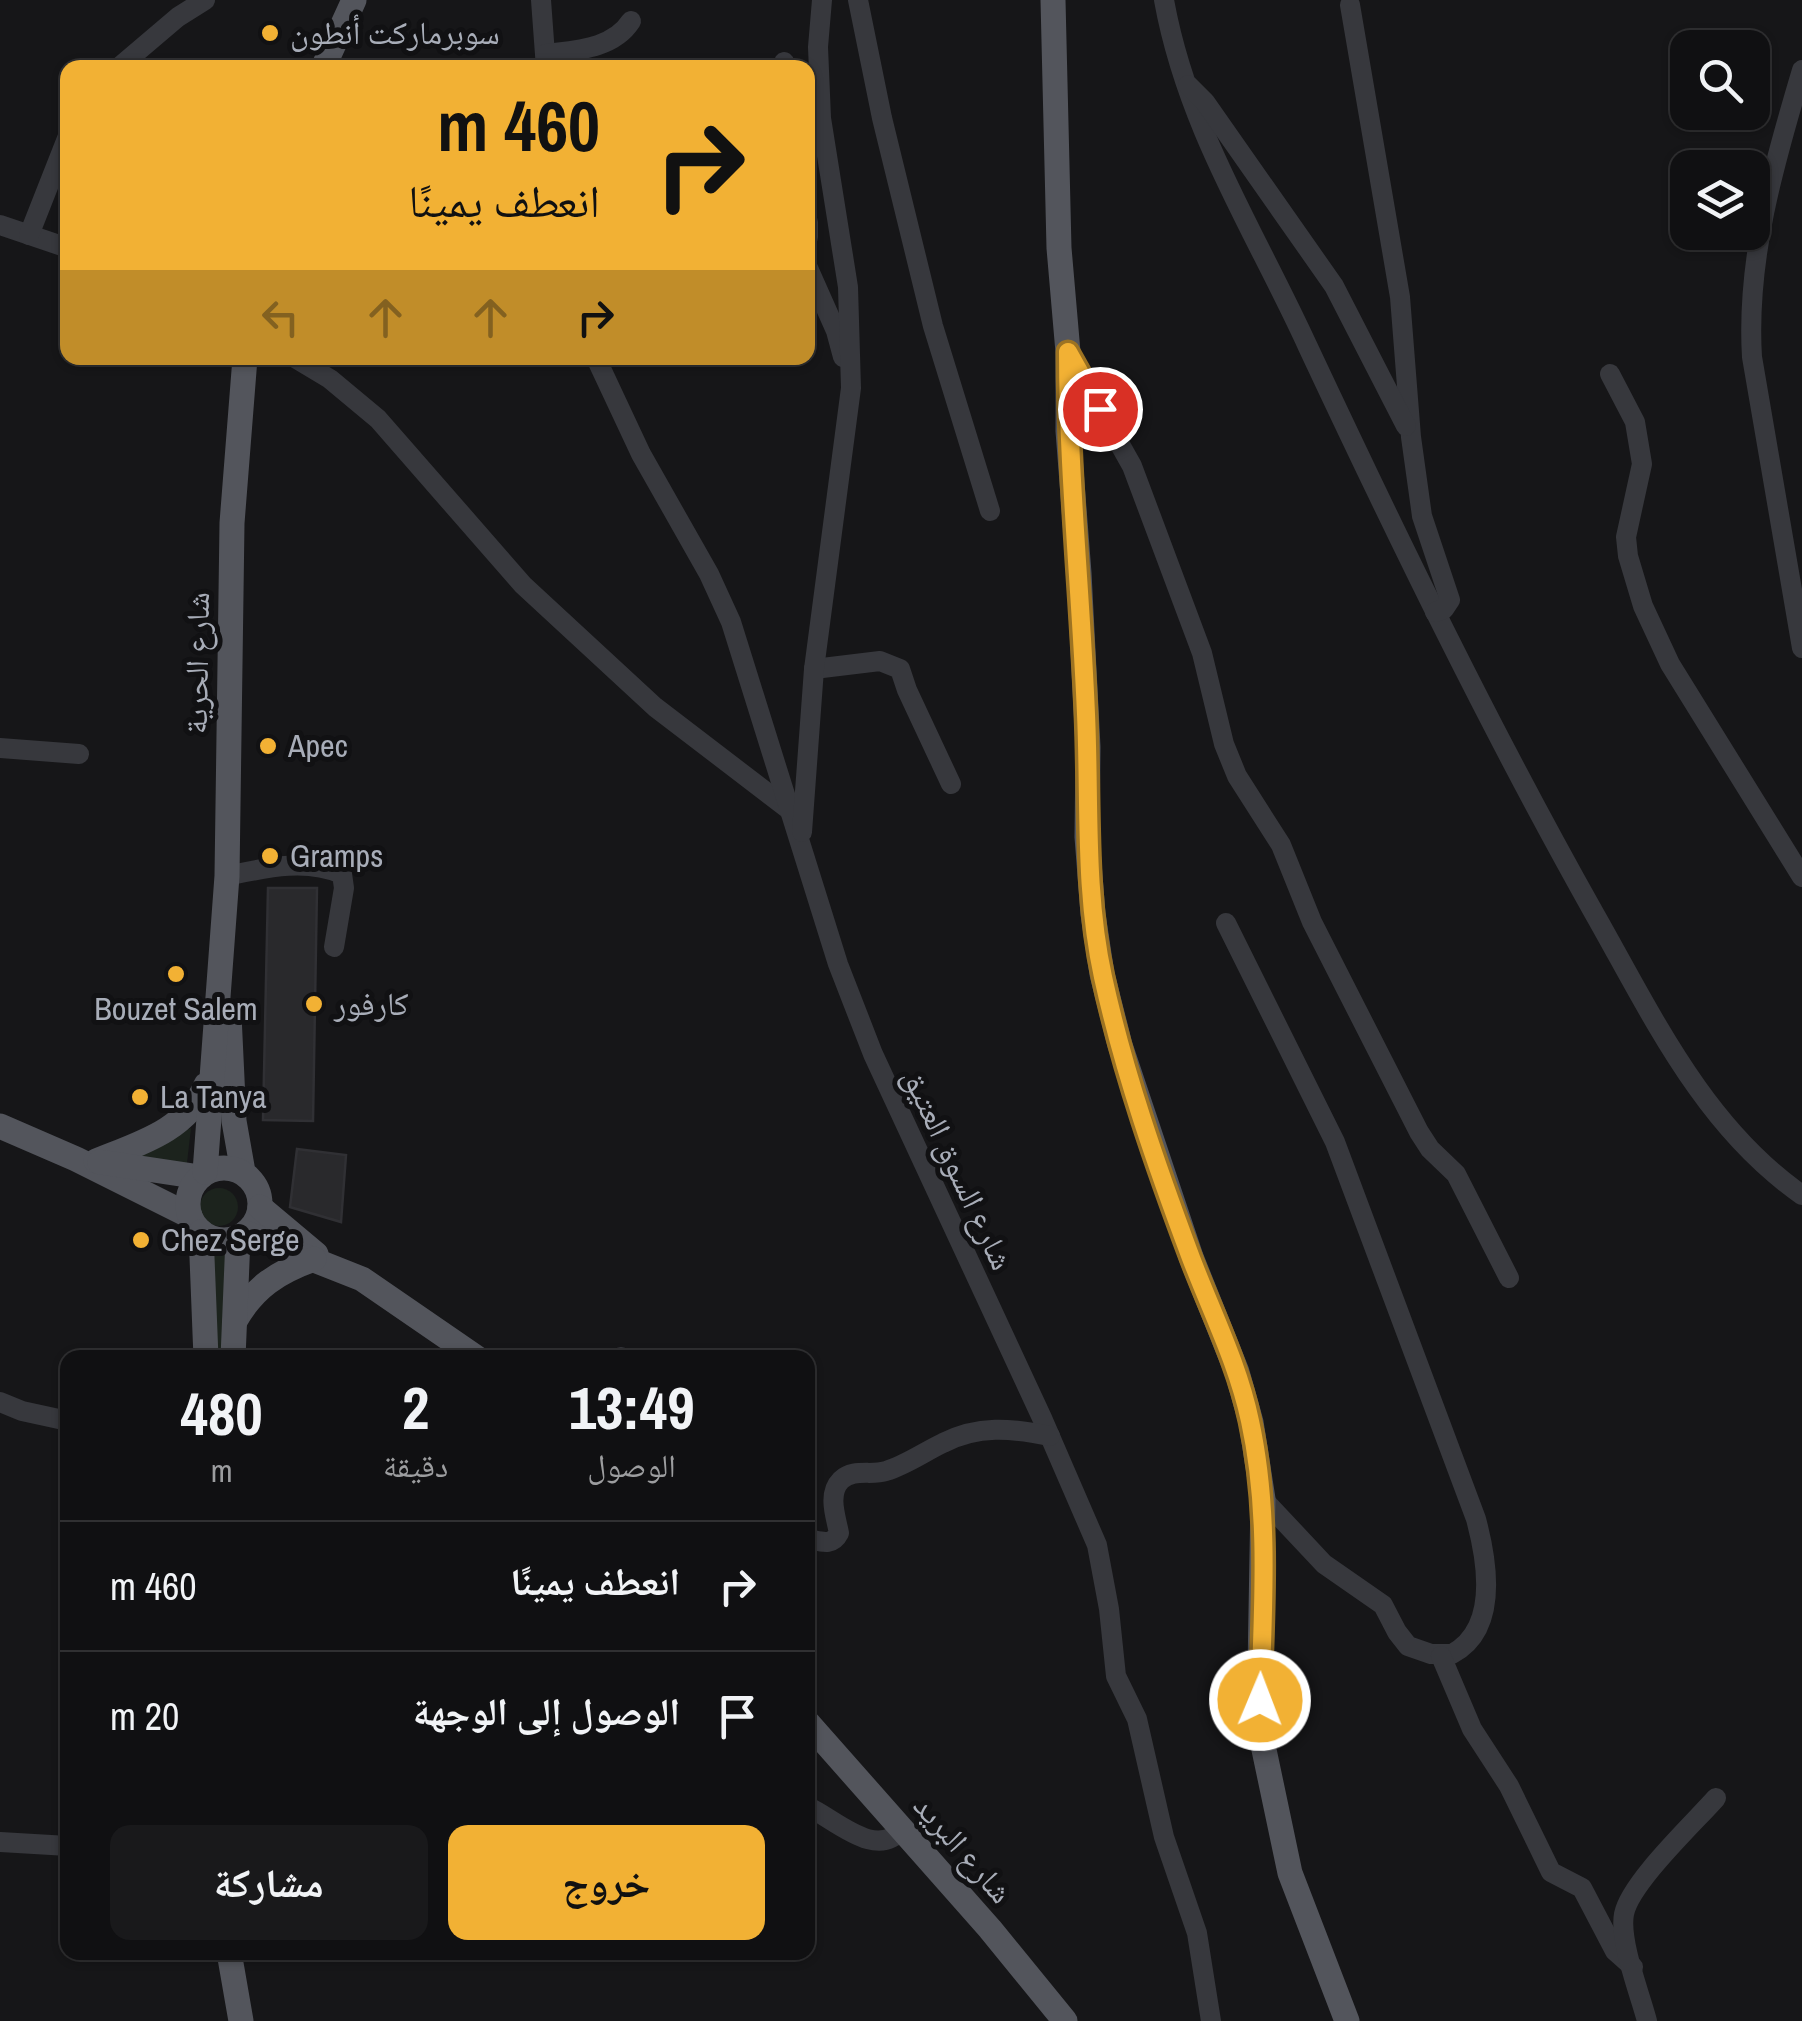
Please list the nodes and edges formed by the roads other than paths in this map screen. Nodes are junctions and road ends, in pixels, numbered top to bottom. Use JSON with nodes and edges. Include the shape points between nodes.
{"nodes":[{"id":1,"x":206,"y":0,"type":"edge"},
{"id":2,"x":354,"y":0,"type":"edge"},
{"id":3,"x":542,"y":0,"type":"edge"},
{"id":4,"x":822,"y":0,"type":"edge"},
{"id":5,"x":858,"y":0,"type":"edge"},
{"id":6,"x":1036,"y":0,"type":"edge"},
{"id":7,"x":1053,"y":0,"type":"edge"},
{"id":8,"x":1164,"y":0,"type":"edge"},
{"id":9,"x":1350,"y":4,"type":"dead end"},
{"id":10,"x":631,"y":21,"type":"dead end"},
{"id":11,"x":127,"y":60,"type":"edge"},
{"id":12,"x":327,"y":60,"type":"edge"},
{"id":13,"x":546,"y":60,"type":"edge"},
{"id":14,"x":549,"y":60,"type":"edge"},
{"id":15,"x":1802,"y":70,"type":"edge"},
{"id":16,"x":1182,"y":78,"type":"junction"},
{"id":17,"x":1057,"y":92,"type":"junction"},
{"id":18,"x":60,"y":156,"type":"edge"},
{"id":19,"x":0,"y":225,"type":"edge"},
{"id":20,"x":29,"y":235,"type":"junction"},
{"id":21,"x":60,"y":245,"type":"edge"},
{"id":22,"x":815,"y":284,"type":"edge"},
{"id":23,"x":1068,"y":352,"type":"junction"},
{"id":24,"x":243,"y":365,"type":"edge"},
{"id":25,"x":307,"y":365,"type":"edge"},
{"id":26,"x":599,"y":365,"type":"edge"},
{"id":27,"x":1610,"y":374,"type":"dead end"},
{"id":28,"x":851,"y":388,"type":"junction"},
{"id":29,"x":1411,"y":436,"type":"junction"},
{"id":30,"x":990,"y":511,"type":"dead end"},
{"id":31,"x":1436,"y":612,"type":"junction"},
{"id":32,"x":1802,"y":648,"type":"edge"},
{"id":33,"x":814,"y":669,"type":"junction"},
{"id":34,"x":0,"y":748,"type":"edge"},
{"id":35,"x":78,"y":754,"type":"dead end"},
{"id":36,"x":951,"y":784,"type":"dead end"},
{"id":37,"x":791,"y":811,"type":"junction"},
{"id":38,"x":801,"y":844,"type":"junction"},
{"id":39,"x":227,"y":876,"type":"junction"},
{"id":40,"x":1802,"y":877,"type":"edge"},
{"id":41,"x":1226,"y":923,"type":"dead end"},
{"id":42,"x":334,"y":947,"type":"dead end"},
{"id":43,"x":222,"y":970,"type":"junction"},
{"id":44,"x":210,"y":1076,"type":"junction"},
{"id":45,"x":0,"y":1126,"type":"edge"},
{"id":46,"x":86,"y":1160,"type":"junction"},
{"id":47,"x":244,"y":1172,"type":"junction"},
{"id":48,"x":202,"y":1174,"type":"junction"},
{"id":49,"x":1802,"y":1195,"type":"edge"},
{"id":50,"x":260,"y":1207,"type":"junction"},
{"id":51,"x":196,"y":1224,"type":"junction"},
{"id":52,"x":242,"y":1235,"type":"junction"},
{"id":53,"x":318,"y":1260,"type":"junction"},
{"id":54,"x":1509,"y":1278,"type":"dead end"},
{"id":55,"x":235,"y":1320,"type":"junction"},
{"id":56,"x":205,"y":1350,"type":"edge"},
{"id":57,"x":233,"y":1350,"type":"edge"},
{"id":58,"x":466,"y":1350,"type":"edge"},
{"id":59,"x":0,"y":1402,"type":"edge"},
{"id":60,"x":60,"y":1418,"type":"edge"},
{"id":61,"x":1050,"y":1436,"type":"junction"},
{"id":62,"x":1263,"y":1499,"type":"junction"},
{"id":63,"x":815,"y":1540,"type":"edge"},
{"id":64,"x":1440,"y":1656,"type":"junction"},
{"id":65,"x":815,"y":1731,"type":"edge"},
{"id":66,"x":1716,"y":1798,"type":"dead end"},
{"id":67,"x":815,"y":1810,"type":"edge"},
{"id":68,"x":902,"y":1829,"type":"junction"},
{"id":69,"x":0,"y":1842,"type":"edge"},
{"id":70,"x":60,"y":1846,"type":"edge"},
{"id":71,"x":230,"y":1960,"type":"edge"},
{"id":72,"x":1633,"y":1967,"type":"junction"},
{"id":73,"x":241,"y":2021,"type":"edge"},
{"id":74,"x":1065,"y":2021,"type":"edge"},
{"id":75,"x":1211,"y":2021,"type":"edge"},
{"id":76,"x":1347,"y":2021,"type":"edge"},
{"id":77,"x":1647,"y":2021,"type":"edge"}],
"edges":[{"from":1,"to":11,"type":"street"},
{"from":2,"to":12,"type":"main road"},
{"from":3,"to":13,"type":"street"},
{"from":4,"to":28,"type":"street","via":[[821,118],[848,287]]},
{"from":5,"to":30,"type":"street","via":[[933,326]]},
{"from":6,"to":17,"type":"main road"},
{"from":7,"to":17,"type":"main road"},
{"from":8,"to":16,"type":"street"},
{"from":9,"to":29,"type":"street","via":[[1400,297]]},
{"from":10,"to":14,"type":"street","via":[[613,40]]},
{"from":15,"to":32,"type":"street","via":[[1755,255],[1749,310]]},
{"from":16,"to":29,"type":"street","via":[[1334,286]]},
{"from":16,"to":31,"type":"street","via":[[1204,138]]},
{"from":17,"to":23,"type":"main road"},
{"from":18,"to":20,"type":"street"},
{"from":19,"to":20,"type":"street"},
{"from":20,"to":21,"type":"street"},
{"from":22,"to":28,"type":"street"},
{"from":23,"to":54,"type":"street","via":[[1132,466],[1202,654],[1237,776],[1281,845],[1312,922],[1419,1132],[1456,1174]]},
{"from":23,"to":62,"type":"main road","via":[[1087,837],[1102,974],[1148,1136],[1238,1372]]},
{"from":24,"to":39,"type":"main road","name":"شارع الحرية","via":[[232,522]]},
{"from":25,"to":37,"type":"street","via":[[389,430],[523,585],[655,707]]},
{"from":26,"to":37,"type":"street","name":"شارع السوق العتيق","via":[[731,622]]},
{"from":27,"to":40,"type":"street","via":[[1635,422],[1642,464],[1626,537],[1643,606],[1670,664]]},
{"from":28,"to":33,"type":"street"},
{"from":29,"to":31,"type":"street","via":[[1422,516],[1450,600]]},
{"from":31,"to":49,"type":"street","via":[[1520,781],[1664,1040],[1738,1141]]},
{"from":33,"to":36,"type":"street","via":[[880,661],[900,669]]},
{"from":33,"to":38,"type":"street"},
{"from":34,"to":35,"type":"street"},
{"from":37,"to":38,"type":"street","name":"شارع السوق العتيق"},
{"from":38,"to":61,"type":"street","name":"شارع السوق العتيق","via":[[873,1054]]},
{"from":39,"to":42,"type":"street","via":[[302,865],[342,874]]},
{"from":39,"to":43,"type":"main road","name":"شارع الحرية"},
{"from":41,"to":64,"type":"street","via":[[1335,1142],[1484,1546],[1487,1594],[1472,1636],[1458,1652]]},
{"from":43,"to":44,"type":"main road"},
{"from":43,"to":47,"type":"main road"},
{"from":44,"to":46,"type":"main road","via":[[198,1103],[172,1127]]},
{"from":44,"to":48,"type":"main road"},
{"from":45,"to":46,"type":"main road"},
{"from":46,"to":48,"type":"main road"},
{"from":46,"to":51,"type":"main road"},
{"from":47,"to":48,"type":"main road","via":[[228,1167]]},
{"from":47,"to":50,"type":"main road"},
{"from":48,"to":51,"type":"main road","via":[[188,1199]]},
{"from":50,"to":52,"type":"main road"},
{"from":50,"to":53,"type":"main road"},
{"from":51,"to":52,"type":"main road","via":[[219,1240]]},
{"from":51,"to":56,"type":"main road"},
{"from":52,"to":53,"type":"main road"},
{"from":52,"to":55,"type":"main road"},
{"from":53,"to":55,"type":"main road","via":[[288,1268],[263,1285]]},
{"from":53,"to":58,"type":"main road","via":[[399,1301]]},
{"from":55,"to":57,"type":"main road"},
{"from":59,"to":60,"type":"street"},
{"from":61,"to":63,"type":"street","via":[[982,1428],[888,1471],[857,1472],[836,1488],[836,1538]]},
{"from":61,"to":75,"type":"street","name":"شارع السوق العتيق","via":[[1097,1544],[1116,1676],[1137,1719],[1164,1837],[1197,1933]]},
{"from":62,"to":64,"type":"street","via":[[1324,1564],[1383,1605],[1408,1646]]},
{"from":62,"to":76,"type":"main road","via":[[1259,1726],[1290,1874]]},
{"from":64,"to":72,"type":"street","via":[[1551,1872],[1582,1888],[1614,1951]]},
{"from":65,"to":68,"type":"main road","name":"شارع البريد"},
{"from":66,"to":72,"type":"street","via":[[1626,1908]]},
{"from":67,"to":68,"type":"street","via":[[857,1836],[880,1841]]},
{"from":68,"to":74,"type":"main road","name":"شارع البريد"},
{"from":69,"to":70,"type":"street"},
{"from":71,"to":73,"type":"main road"},
{"from":72,"to":77,"type":"street"}]}
